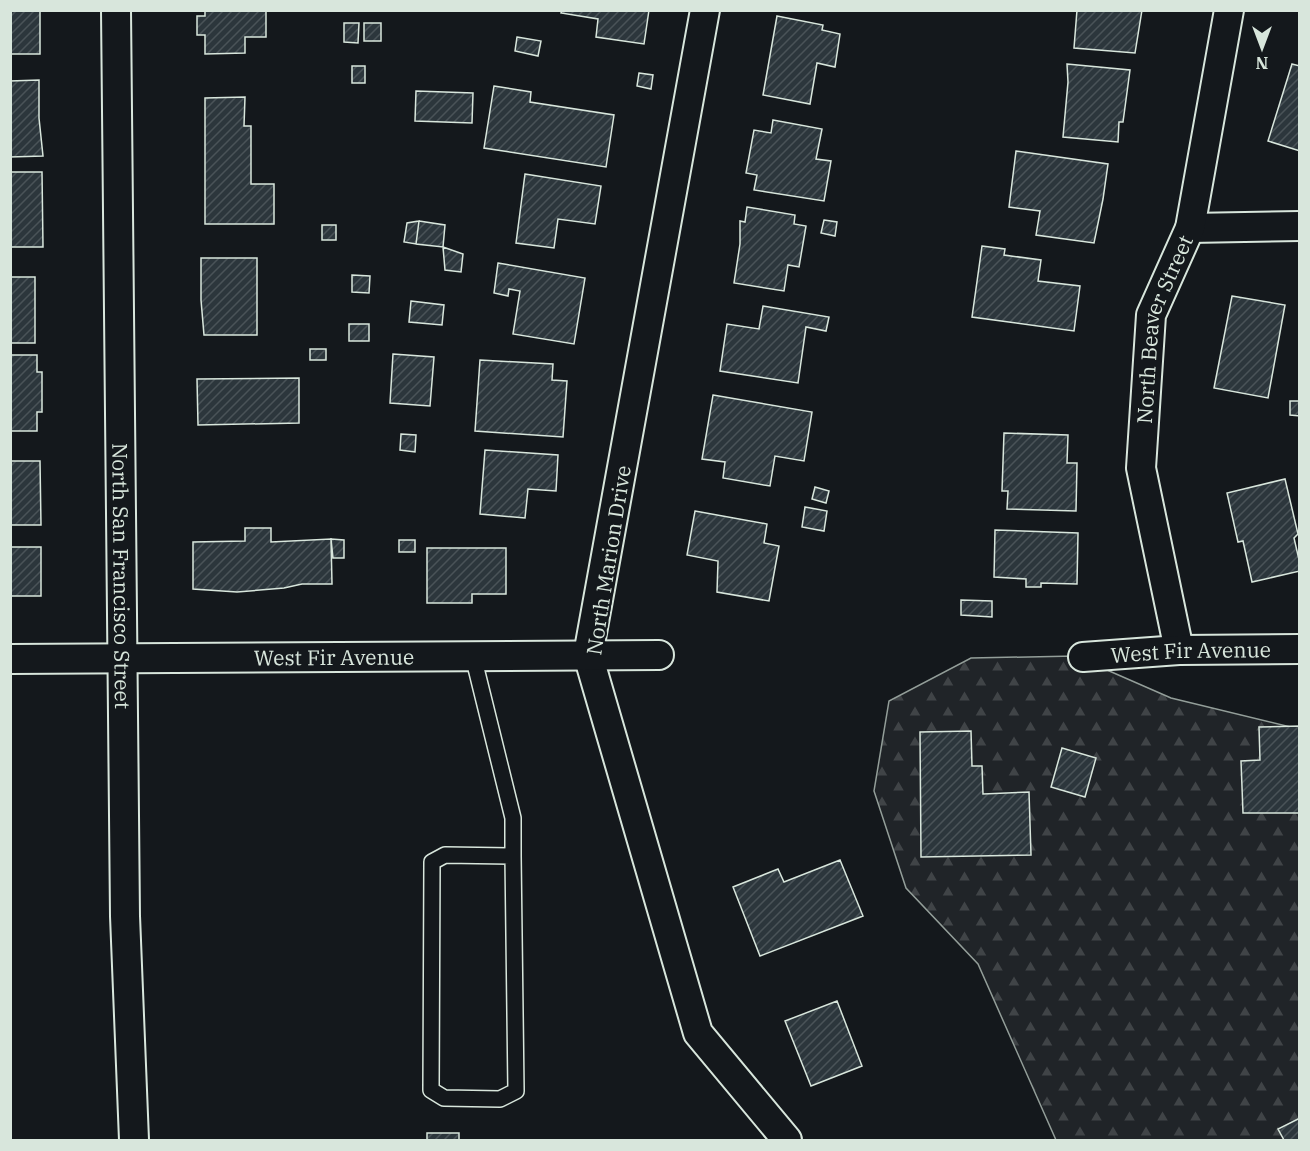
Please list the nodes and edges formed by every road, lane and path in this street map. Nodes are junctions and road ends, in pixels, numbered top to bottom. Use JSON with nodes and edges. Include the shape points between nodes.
{"nodes":[{"id":1,"x":116,"y":10,"type":"edge"},
{"id":2,"x":705,"y":10,"type":"edge"},
{"id":3,"x":1229,"y":10,"type":"edge"},
{"id":4,"x":1299,"y":226,"type":"edge"},
{"id":5,"x":1190,"y":228,"type":"junction"},
{"id":6,"x":1299,"y":649,"type":"edge"},
{"id":7,"x":1179,"y":650,"type":"junction"},
{"id":8,"x":588,"y":655,"type":"junction"},
{"id":9,"x":659,"y":655,"type":"dead end"},
{"id":10,"x":473,"y":656,"type":"junction"},
{"id":11,"x":1083,"y":657,"type":"dead end"},
{"id":12,"x":10,"y":659,"type":"edge"},
{"id":13,"x":122,"y":659,"type":"junction"},
{"id":14,"x":513,"y":856,"type":"junction"},
{"id":15,"x":134,"y":1140,"type":"edge"},
{"id":16,"x":788,"y":1140,"type":"edge"}],
"edges":[{"from":1,"to":13,"type":"street","name":"North San Francisco Street"},
{"from":2,"to":8,"type":"street","name":"North Marion Drive"},
{"from":3,"to":5,"type":"street","name":"North Beaver Street"},
{"from":4,"to":5,"type":"street"},
{"from":5,"to":7,"type":"street","name":"North Beaver Street","via":[[1151,315],[1142,468]]},
{"from":6,"to":7,"type":"street","name":"West Fir Avenue"},
{"from":7,"to":11,"type":"street","name":"West Fir Avenue"},
{"from":8,"to":9,"type":"street","name":"West Fir Avenue"},
{"from":8,"to":10,"type":"street","name":"West Fir Avenue"},
{"from":8,"to":16,"type":"street","name":"North Marion Drive","via":[[698,1033]]},
{"from":10,"to":13,"type":"street","name":"West Fir Avenue"},
{"from":10,"to":14,"type":"lane","via":[[513,818]]},
{"from":12,"to":13,"type":"street","name":"West Fir Avenue"},
{"from":13,"to":15,"type":"street","name":"North San Francisco Street","via":[[125,916]]},
{"from":14,"to":14,"type":"lane","via":[[516,1091],[500,1099],[444,1098],[431,1090],[432,862],[445,855]]}]}
